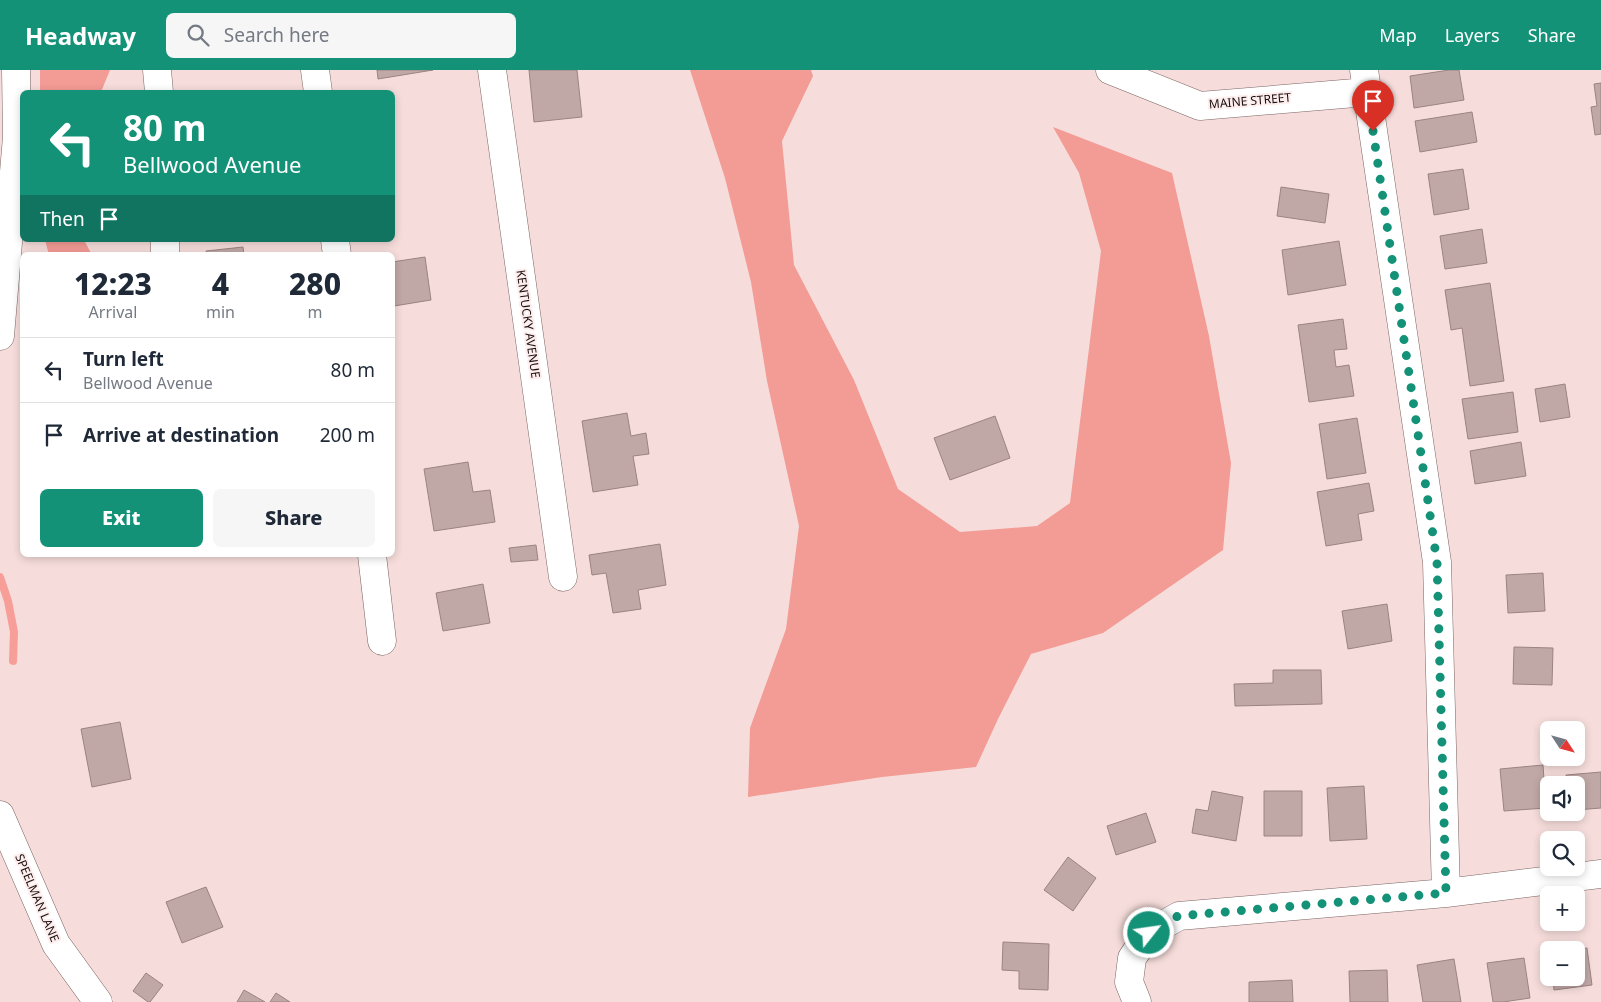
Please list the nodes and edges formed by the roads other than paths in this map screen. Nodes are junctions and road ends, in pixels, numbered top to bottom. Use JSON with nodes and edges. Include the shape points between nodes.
{"nodes":[{"id":1,"x":16,"y":70,"type":"edge"},
{"id":2,"x":156,"y":70,"type":"edge"},
{"id":3,"x":315,"y":70,"type":"edge"},
{"id":4,"x":492,"y":70,"type":"edge"},
{"id":5,"x":1110,"y":70,"type":"edge"},
{"id":6,"x":1366,"y":81,"type":"edge"},
{"id":7,"x":159,"y":90,"type":"edge"},
{"id":8,"x":318,"y":90,"type":"edge"},
{"id":9,"x":0,"y":336,"type":"edge"},
{"id":10,"x":372,"y":557,"type":"edge"},
{"id":11,"x":563,"y":578,"type":"dead end"},
{"id":12,"x":382,"y":641,"type":"dead end"},
{"id":13,"x":0,"y":815,"type":"edge"},
{"id":14,"x":1601,"y":874,"type":"edge"},
{"id":15,"x":1446,"y":893,"type":"junction"},
{"id":16,"x":98,"y":1002,"type":"edge"},
{"id":17,"x":1137,"y":1002,"type":"edge"}],
"edges":[{"from":1,"to":9,"type":"street","via":[[17,137]]},
{"from":2,"to":7,"type":"street"},
{"from":3,"to":8,"type":"street"},
{"from":4,"to":11,"type":"street","name":"KENTUCKY AVENUE"},
{"from":5,"to":6,"type":"street","name":"MAINE STREET","via":[[1200,106]]},
{"from":6,"to":15,"type":"street","via":[[1437,562]]},
{"from":10,"to":12,"type":"street"},
{"from":13,"to":16,"type":"street","name":"SPEELMAN LANE","via":[[56,944]]},
{"from":14,"to":15,"type":"street"},
{"from":15,"to":17,"type":"street","via":[[1178,916],[1149,933],[1132,958],[1129,982]]}]}
